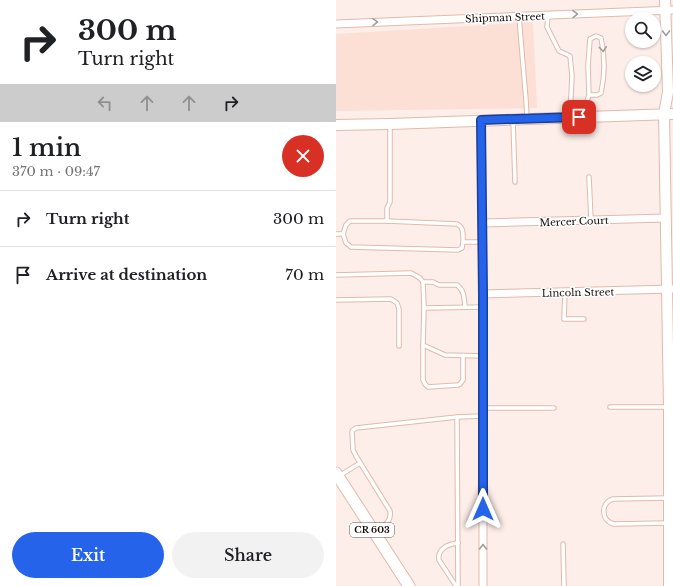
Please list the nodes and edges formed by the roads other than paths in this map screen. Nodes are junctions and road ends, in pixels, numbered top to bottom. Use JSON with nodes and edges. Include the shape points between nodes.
{"nodes":[{"id":1,"x":668,"y":7,"type":"edge"},
{"id":2,"x":548,"y":15,"type":"junction"},
{"id":3,"x":519,"y":17,"type":"junction"},
{"id":4,"x":336,"y":24,"type":"edge"},
{"id":5,"x":589,"y":95,"type":"junction"},
{"id":6,"x":668,"y":114,"type":"edge"},
{"id":7,"x":587,"y":116,"type":"junction"},
{"id":8,"x":570,"y":117,"type":"junction"},
{"id":9,"x":513,"y":119,"type":"junction"},
{"id":10,"x":527,"y":119,"type":"junction"},
{"id":11,"x":481,"y":120,"type":"junction"},
{"id":12,"x":390,"y":124,"type":"junction"},
{"id":13,"x":336,"y":125,"type":"edge"},
{"id":14,"x":589,"y":177,"type":"dead end"},
{"id":15,"x":515,"y":182,"type":"dead end"},
{"id":16,"x":666,"y":218,"type":"junction"},
{"id":17,"x":591,"y":220,"type":"junction"},
{"id":18,"x":387,"y":221,"type":"junction"},
{"id":19,"x":482,"y":223,"type":"junction"},
{"id":20,"x":336,"y":234,"type":"edge"},
{"id":21,"x":343,"y":234,"type":"junction"},
{"id":22,"x":463,"y":242,"type":"junction"},
{"id":23,"x":482,"y":242,"type":"junction"},
{"id":24,"x":336,"y":274,"type":"edge"},
{"id":25,"x":423,"y":282,"type":"junction"},
{"id":26,"x":670,"y":290,"type":"edge"},
{"id":27,"x":565,"y":292,"type":"junction"},
{"id":28,"x":483,"y":294,"type":"junction"},
{"id":29,"x":336,"y":300,"type":"edge"},
{"id":30,"x":465,"y":307,"type":"junction"},
{"id":31,"x":483,"y":307,"type":"junction"},
{"id":32,"x":424,"y":308,"type":"junction"},
{"id":33,"x":584,"y":319,"type":"dead end"},
{"id":34,"x":423,"y":345,"type":"junction"},
{"id":35,"x":399,"y":346,"type":"dead end"},
{"id":36,"x":463,"y":356,"type":"junction"},
{"id":37,"x":483,"y":356,"type":"junction"},
{"id":38,"x":610,"y":407,"type":"dead end"},
{"id":39,"x":669,"y":407,"type":"junction"},
{"id":40,"x":483,"y":408,"type":"junction"},
{"id":41,"x":554,"y":408,"type":"dead end"},
{"id":42,"x":483,"y":416,"type":"junction"},
{"id":43,"x":457,"y":417,"type":"junction"},
{"id":44,"x":360,"y":463,"type":"junction"},
{"id":45,"x":337,"y":475,"type":"edge"},
{"id":46,"x":669,"y":498,"type":"junction"},
{"id":47,"x":671,"y":512,"type":"edge"},
{"id":48,"x":669,"y":523,"type":"junction"},
{"id":49,"x":375,"y":533,"type":"junction"},
{"id":50,"x":458,"y":543,"type":"junction"},
{"id":51,"x":563,"y":544,"type":"dead end"},
{"id":52,"x":409,"y":586,"type":"edge"},
{"id":53,"x":457,"y":586,"type":"edge"},
{"id":54,"x":483,"y":586,"type":"edge"},
{"id":55,"x":564,"y":586,"type":"edge"},
{"id":56,"x":669,"y":586,"type":"edge"}],
"edges":[{"from":2,"to":1,"type":"street","name":"Shipman Street","one_way":true},
{"from":1,"to":6,"type":"street","one_way":true},
{"from":2,"to":3,"type":"street","name":"Shipman Street"},
{"from":2,"to":8,"type":"lane","via":[[547,27],[559,51],[570,56]]},
{"from":4,"to":3,"type":"street","name":"Shipman Street","one_way":true},
{"from":3,"to":10,"type":"lane"},
{"from":5,"to":5,"type":"lane","one_way":true,"via":[[588,51],[590,39],[596,36],[601,38],[604,51],[602,93]]},
{"from":5,"to":7,"type":"lane"},
{"from":6,"to":7,"type":"street"},
{"from":6,"to":16,"type":"street"},
{"from":7,"to":8,"type":"street"},
{"from":8,"to":10,"type":"street"},
{"from":9,"to":10,"type":"street"},
{"from":9,"to":11,"type":"street"},
{"from":9,"to":15,"type":"lane"},
{"from":11,"to":12,"type":"street"},
{"from":11,"to":19,"type":"street"},
{"from":12,"to":13,"type":"street"},
{"from":12,"to":18,"type":"lane","via":[[390,202]]},
{"from":14,"to":17,"type":"lane"},
{"from":16,"to":17,"type":"street","name":"Mercer Court"},
{"from":16,"to":26,"type":"street"},
{"from":17,"to":19,"type":"street","name":"Mercer Court"},
{"from":18,"to":21,"type":"lane","via":[[349,222]]},
{"from":18,"to":22,"type":"lane","via":[[459,224],[463,232]]},
{"from":19,"to":23,"type":"street"},
{"from":20,"to":21,"type":"lane"},
{"from":21,"to":22,"type":"lane","via":[[350,247],[458,250],[462,248]]},
{"from":22,"to":23,"type":"lane"},
{"from":23,"to":28,"type":"street"},
{"from":24,"to":25,"type":"lane","via":[[411,274]]},
{"from":25,"to":30,"type":"lane","via":[[432,282],[439,286],[459,286],[464,294]]},
{"from":25,"to":32,"type":"lane"},
{"from":26,"to":27,"type":"street","name":"Lincoln Street"},
{"from":26,"to":39,"type":"street"},
{"from":27,"to":28,"type":"street","name":"Lincoln Street"},
{"from":27,"to":33,"type":"lane","via":[[564,319]]},
{"from":28,"to":31,"type":"street"},
{"from":29,"to":35,"type":"lane","via":[[391,299],[397,303]]},
{"from":30,"to":31,"type":"lane"},
{"from":30,"to":32,"type":"lane"},
{"from":31,"to":37,"type":"street"},
{"from":32,"to":34,"type":"lane"},
{"from":34,"to":36,"type":"lane","via":[[445,355]]},
{"from":34,"to":36,"type":"lane","via":[[423,380],[430,387],[460,384],[463,380]]},
{"from":36,"to":37,"type":"lane"},
{"from":37,"to":40,"type":"street"},
{"from":38,"to":39,"type":"lane"},
{"from":39,"to":46,"type":"street"},
{"from":40,"to":41,"type":"lane"},
{"from":40,"to":42,"type":"street"},
{"from":42,"to":43,"type":"lane"},
{"from":54,"to":42,"type":"street","one_way":true},
{"from":43,"to":44,"type":"lane","via":[[356,428],[352,432],[353,450]]},
{"from":43,"to":50,"type":"lane"},
{"from":44,"to":45,"type":"lane"},
{"from":44,"to":49,"type":"lane","via":[[391,514],[390,520]]},
{"from":45,"to":49,"type":"main road","number":"CR 603"},
{"from":46,"to":47,"type":"street"},
{"from":46,"to":48,"type":"lane","via":[[613,499],[604,507],[604,516],[614,524]]},
{"from":47,"to":48,"type":"street"},
{"from":48,"to":56,"type":"street"},
{"from":49,"to":52,"type":"main road","number":"CR 603"},
{"from":50,"to":53,"type":"lane"},
{"from":50,"to":53,"type":"lane","via":[[444,548],[438,556]]},
{"from":51,"to":55,"type":"lane"}]}
